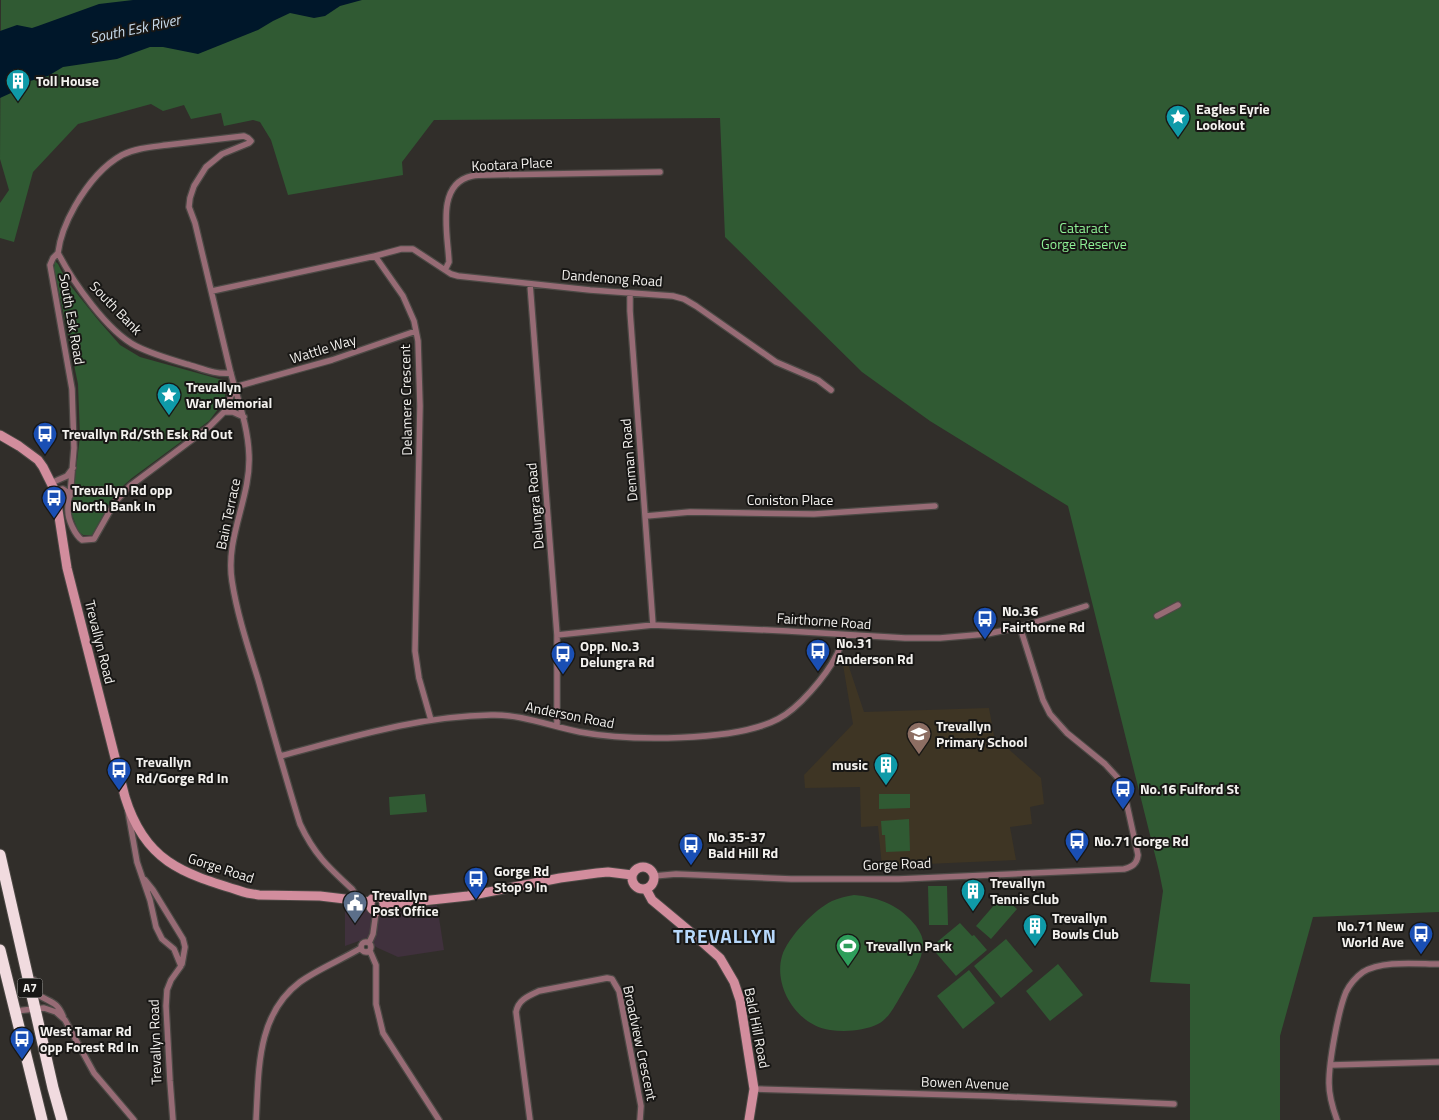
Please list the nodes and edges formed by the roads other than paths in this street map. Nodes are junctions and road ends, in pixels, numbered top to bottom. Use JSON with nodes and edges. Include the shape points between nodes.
{"nodes":[{"id":1,"x":251,"y":141,"type":"joint"},
{"id":2,"x":660,"y":172,"type":"dead end"},
{"id":3,"x":58,"y":253,"type":"junction"},
{"id":4,"x":374,"y":256,"type":"junction"},
{"id":5,"x":444,"y":270,"type":"junction"},
{"id":6,"x":530,"y":284,"type":"junction"},
{"id":7,"x":212,"y":291,"type":"junction"},
{"id":8,"x":630,"y":293,"type":"junction"},
{"id":9,"x":416,"y":332,"type":"junction"},
{"id":10,"x":231,"y":373,"type":"junction"},
{"id":11,"x":236,"y":387,"type":"junction"},
{"id":12,"x":831,"y":390,"type":"dead end"},
{"id":13,"x":224,"y":412,"type":"junction"},
{"id":14,"x":244,"y":417,"type":"junction"},
{"id":15,"x":0,"y":435,"type":"edge"},
{"id":16,"x":72,"y":468,"type":"junction"},
{"id":17,"x":53,"y":487,"type":"junction"},
{"id":18,"x":70,"y":496,"type":"junction"},
{"id":19,"x":935,"y":506,"type":"dead end"},
{"id":20,"x":646,"y":516,"type":"junction"},
{"id":21,"x":1178,"y":605,"type":"dead end"},
{"id":22,"x":1086,"y":606,"type":"dead end"},
{"id":23,"x":1157,"y":616,"type":"dead end"},
{"id":24,"x":653,"y":625,"type":"junction"},
{"id":25,"x":1020,"y":627,"type":"junction"},
{"id":26,"x":843,"y":635,"type":"junction"},
{"id":27,"x":557,"y":636,"type":"junction"},
{"id":28,"x":431,"y":720,"type":"junction"},
{"id":29,"x":557,"y":726,"type":"junction"},
{"id":30,"x":280,"y":756,"type":"junction"},
{"id":31,"x":127,"y":803,"type":"junction"},
{"id":32,"x":0,"y":855,"type":"edge"},
{"id":33,"x":632,"y":875,"type":"junction"},
{"id":34,"x":654,"y":876,"type":"junction"},
{"id":35,"x":143,"y":878,"type":"junction"},
{"id":36,"x":646,"y":889,"type":"junction"},
{"id":37,"x":358,"y":900,"type":"junction"},
{"id":38,"x":370,"y":902,"type":"junction"},
{"id":39,"x":385,"y":904,"type":"junction"},
{"id":40,"x":376,"y":912,"type":"junction"},
{"id":41,"x":15,"y":924,"type":"junction"},
{"id":42,"x":369,"y":943,"type":"junction"},
{"id":43,"x":361,"y":948,"type":"junction"},
{"id":44,"x":0,"y":950,"type":"edge"},
{"id":45,"x":370,"y":951,"type":"junction"},
{"id":46,"x":1439,"y":964,"type":"edge"},
{"id":47,"x":181,"y":966,"type":"junction"},
{"id":48,"x":34,"y":1009,"type":"junction"},
{"id":49,"x":15,"y":1011,"type":"junction"},
{"id":50,"x":65,"y":1020,"type":"junction"},
{"id":51,"x":1439,"y":1062,"type":"edge"},
{"id":52,"x":1330,"y":1065,"type":"junction"},
{"id":53,"x":754,"y":1090,"type":"junction"},
{"id":54,"x":1174,"y":1104,"type":"dead end"},
{"id":55,"x":42,"y":1120,"type":"edge"},
{"id":56,"x":62,"y":1120,"type":"edge"},
{"id":57,"x":134,"y":1120,"type":"edge"},
{"id":58,"x":173,"y":1120,"type":"edge"},
{"id":59,"x":256,"y":1120,"type":"edge"},
{"id":60,"x":439,"y":1120,"type":"edge"},
{"id":61,"x":530,"y":1120,"type":"edge"},
{"id":62,"x":640,"y":1120,"type":"edge"},
{"id":63,"x":749,"y":1120,"type":"edge"},
{"id":64,"x":1337,"y":1120,"type":"edge"}],
"edges":[{"from":1,"to":3,"type":"street","name":"South Esk Road","via":[[244,136],[212,139],[138,149],[122,155],[105,167],[82,195],[69,218]]},
{"from":1,"to":7,"type":"street","name":"Bain Terrace","via":[[213,160],[190,198],[189,207]]},
{"from":2,"to":5,"type":"street","name":"Kootara Place","via":[[488,175],[463,179],[449,195],[446,205],[449,262]]},
{"from":3,"to":10,"type":"street","name":"South Bank","via":[[77,286],[134,345],[216,373]]},
{"from":3,"to":16,"type":"street","name":"South Esk Road","via":[[50,265],[72,389]]},
{"from":4,"to":5,"type":"street","name":"Dandenong Road","via":[[414,249]]},
{"from":4,"to":7,"type":"street"},
{"from":4,"to":9,"type":"street","name":"Delamere Crescent","via":[[403,296]]},
{"from":5,"to":6,"type":"street","name":"Dandenong Road","via":[[458,276]]},
{"from":6,"to":8,"type":"street","name":"Dandenong Road"},
{"from":6,"to":27,"type":"street","name":"Delungra Road"},
{"from":7,"to":10,"type":"street","name":"Bain Terrace"},
{"from":8,"to":12,"type":"street","name":"Dandenong Road","via":[[684,299],[776,362],[818,380]]},
{"from":8,"to":20,"type":"street","name":"Denman Road"},
{"from":9,"to":11,"type":"street","name":"Wattle Way"},
{"from":9,"to":28,"type":"street","name":"Delamere Crescent","via":[[420,406],[415,651],[419,680]]},
{"from":10,"to":11,"type":"street","name":"Bain Terrace"},
{"from":11,"to":13,"type":"street"},
{"from":11,"to":14,"type":"street","name":"Bain Terrace"},
{"from":13,"to":14,"type":"street"},
{"from":13,"to":18,"type":"street","via":[[209,427],[130,486],[115,502],[94,538],[82,540],[77,537],[68,514]]},
{"from":14,"to":30,"type":"street","name":"Bain Terrace","via":[[249,472],[232,546],[232,580]]},
{"from":15,"to":17,"type":"street","name":"Trevallyn Road","via":[[32,455],[43,467]]},
{"from":16,"to":17,"type":"street"},
{"from":16,"to":18,"type":"street"},
{"from":17,"to":18,"type":"street","via":[[63,488]]},
{"from":17,"to":31,"type":"street","name":"Trevallyn Road","via":[[67,568]]},
{"from":19,"to":20,"type":"street","name":"Coniston Place","via":[[814,514],[690,512]]},
{"from":20,"to":24,"type":"street","name":"Denman Road"},
{"from":21,"to":23,"type":"street"},
{"from":22,"to":25,"type":"street","name":"Fairthorne Road"},
{"from":24,"to":26,"type":"street","name":"Fairthorne Road"},
{"from":24,"to":27,"type":"street","name":"Fairthorne Road"},
{"from":25,"to":26,"type":"street","name":"Fairthorne Road","via":[[940,638]]},
{"from":25,"to":34,"type":"street","name":"Gorge Road","via":[[1050,714],[1067,733],[1106,764],[1123,788],[1136,845],[1137,860],[1131,867],[900,879]]},
{"from":26,"to":29,"type":"street","name":"Anderson Road","via":[[834,660],[803,701],[762,726],[709,735],[641,738],[594,734]]},
{"from":27,"to":29,"type":"street","name":"Delungra Road"},
{"from":28,"to":29,"type":"street","name":"Anderson Road","via":[[508,715]]},
{"from":28,"to":30,"type":"street","name":"Anderson Road"},
{"from":30,"to":37,"type":"street","name":"Bain Terrace","via":[[300,824],[309,843],[328,867],[352,889]]},
{"from":31,"to":35,"type":"street","name":"Trevallyn Road","via":[[128,822]]},
{"from":31,"to":37,"type":"street","name":"Gorge Road","via":[[148,844],[165,860],[187,873],[259,895]]},
{"from":32,"to":41,"type":"highway","number":"A7"},
{"from":33,"to":34,"type":"street","via":[[643,867]]},
{"from":33,"to":36,"type":"street","via":[[634,885]]},
{"from":33,"to":39,"type":"street","via":[[597,873],[468,896]]},
{"from":34,"to":36,"type":"street"},
{"from":35,"to":47,"type":"street","name":"Trevallyn Road","via":[[156,927],[162,939],[174,949]]},
{"from":35,"to":47,"type":"street","name":"Trevallyn Road","via":[[183,939],[185,947]]},
{"from":36,"to":53,"type":"street","name":"Bald Hill Road","via":[[652,900],[720,958],[731,976],[740,1000]]},
{"from":37,"to":38,"type":"street","name":"Gorge Road"},
{"from":38,"to":39,"type":"street","via":[[377,897],[382,898]]},
{"from":38,"to":40,"type":"street"},
{"from":39,"to":40,"type":"street"},
{"from":40,"to":42,"type":"street"},
{"from":41,"to":48,"type":"highway","number":"A7"},
{"from":41,"to":50,"type":"street","via":[[23,936],[37,991],[59,1008]]},
{"from":42,"to":43,"type":"street","via":[[363,943]]},
{"from":42,"to":45,"type":"street"},
{"from":43,"to":45,"type":"street","via":[[364,952]]},
{"from":43,"to":59,"type":"street","via":[[298,983],[273,1013],[262,1042]]},
{"from":44,"to":49,"type":"highway","number":"A7"},
{"from":45,"to":60,"type":"street","via":[[376,965],[376,1004],[383,1033]]},
{"from":46,"to":52,"type":"street","via":[[1373,968],[1356,978],[1342,1003]]},
{"from":47,"to":58,"type":"street","name":"Trevallyn Road","via":[[167,990]]},
{"from":48,"to":49,"type":"street"},
{"from":48,"to":50,"type":"street","via":[[50,1009]]},
{"from":48,"to":56,"type":"highway","number":"A7"},
{"from":49,"to":55,"type":"highway","number":"A7"},
{"from":50,"to":57,"type":"street","via":[[94,1073]]},
{"from":51,"to":52,"type":"street"},
{"from":52,"to":64,"type":"street","via":[[1329,1083]]},
{"from":53,"to":54,"type":"street","name":"Bowen Avenue"},
{"from":53,"to":63,"type":"street","name":"Bald Hill Road"},
{"from":61,"to":62,"type":"street","name":"Broadview Crescent","via":[[517,1006],[539,991],[607,978],[619,991],[641,1106]]}]}
